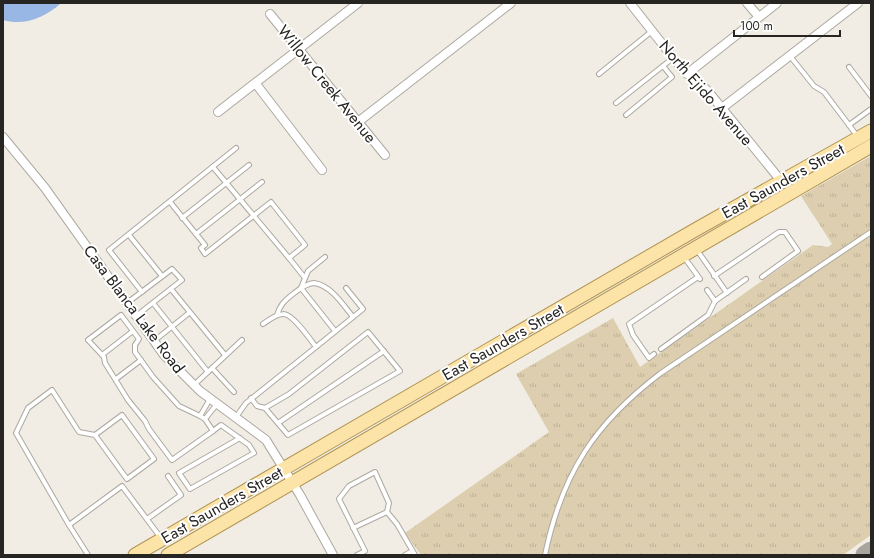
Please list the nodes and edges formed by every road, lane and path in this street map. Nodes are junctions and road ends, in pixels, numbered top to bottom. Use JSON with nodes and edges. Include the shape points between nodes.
{"nodes":[{"id":1,"x":358,"y":3,"type":"edge"},
{"id":2,"x":511,"y":3,"type":"edge"},
{"id":3,"x":630,"y":3,"type":"edge"},
{"id":4,"x":747,"y":3,"type":"edge"},
{"id":5,"x":777,"y":3,"type":"edge"},
{"id":6,"x":858,"y":3,"type":"edge"},
{"id":7,"x":270,"y":14,"type":"dead end"},
{"id":8,"x":758,"y":17,"type":"junction"},
{"id":9,"x":652,"y":31,"type":"junction"},
{"id":10,"x":299,"y":50,"type":"junction"},
{"id":11,"x":790,"y":56,"type":"junction"},
{"id":12,"x":673,"y":58,"type":"junction"},
{"id":13,"x":663,"y":66,"type":"junction"},
{"id":14,"x":849,"y":67,"type":"dead end"},
{"id":15,"x":599,"y":74,"type":"dead end"},
{"id":16,"x":687,"y":74,"type":"junction"},
{"id":17,"x":256,"y":84,"type":"junction"},
{"id":18,"x":871,"y":96,"type":"edge"},
{"id":19,"x":616,"y":103,"type":"dead end"},
{"id":20,"x":722,"y":108,"type":"junction"},
{"id":21,"x":871,"y":109,"type":"edge"},
{"id":22,"x":218,"y":112,"type":"dead end"},
{"id":23,"x":626,"y":115,"type":"dead end"},
{"id":24,"x":358,"y":122,"type":"junction"},
{"id":25,"x":849,"y":125,"type":"junction"},
{"id":26,"x":871,"y":131,"type":"edge"},
{"id":27,"x":3,"y":137,"type":"edge"},
{"id":28,"x":858,"y":138,"type":"junction"},
{"id":29,"x":871,"y":146,"type":"edge"},
{"id":30,"x":236,"y":148,"type":"dead end"},
{"id":31,"x":385,"y":155,"type":"dead end"},
{"id":32,"x":249,"y":165,"type":"dead end"},
{"id":33,"x":213,"y":166,"type":"junction"},
{"id":34,"x":322,"y":170,"type":"dead end"},
{"id":35,"x":262,"y":182,"type":"dead end"},
{"id":36,"x":782,"y":182,"type":"junction"},
{"id":37,"x":226,"y":183,"type":"junction"},
{"id":38,"x":240,"y":199,"type":"junction"},
{"id":39,"x":170,"y":202,"type":"junction"},
{"id":40,"x":253,"y":216,"type":"junction"},
{"id":41,"x":182,"y":218,"type":"junction"},
{"id":42,"x":871,"y":232,"type":"edge"},
{"id":43,"x":196,"y":234,"type":"junction"},
{"id":44,"x":129,"y":235,"type":"junction"},
{"id":45,"x":696,"y":248,"type":"junction"},
{"id":46,"x":683,"y":256,"type":"junction"},
{"id":47,"x":325,"y":257,"type":"dead end"},
{"id":48,"x":289,"y":258,"type":"junction"},
{"id":49,"x":162,"y":276,"type":"junction"},
{"id":50,"x":714,"y":276,"type":"junction"},
{"id":51,"x":762,"y":277,"type":"dead end"},
{"id":52,"x":305,"y":278,"type":"junction"},
{"id":53,"x":746,"y":279,"type":"dead end"},
{"id":54,"x":636,"y":283,"type":"junction"},
{"id":55,"x":301,"y":288,"type":"junction"},
{"id":56,"x":346,"y":288,"type":"dead end"},
{"id":57,"x":171,"y":289,"type":"junction"},
{"id":58,"x":707,"y":290,"type":"dead end"},
{"id":59,"x":142,"y":292,"type":"junction"},
{"id":60,"x":727,"y":293,"type":"junction"},
{"id":61,"x":716,"y":301,"type":"junction"},
{"id":62,"x":127,"y":303,"type":"junction"},
{"id":63,"x":152,"y":303,"type":"junction"},
{"id":64,"x":189,"y":312,"type":"junction"},
{"id":65,"x":277,"y":315,"type":"junction"},
{"id":66,"x":136,"y":316,"type":"junction"},
{"id":67,"x":353,"y":317,"type":"junction"},
{"id":68,"x":263,"y":324,"type":"dead end"},
{"id":69,"x":171,"y":327,"type":"junction"},
{"id":70,"x":133,"y":331,"type":"junction"},
{"id":71,"x":336,"y":331,"type":"junction"},
{"id":72,"x":154,"y":340,"type":"junction"},
{"id":73,"x":242,"y":340,"type":"dead end"},
{"id":74,"x":316,"y":347,"type":"junction"},
{"id":75,"x":661,"y":349,"type":"dead end"},
{"id":76,"x":384,"y":351,"type":"junction"},
{"id":77,"x":654,"y":354,"type":"dead end"},
{"id":78,"x":102,"y":355,"type":"junction"},
{"id":79,"x":225,"y":355,"type":"junction"},
{"id":80,"x":141,"y":360,"type":"junction"},
{"id":81,"x":212,"y":368,"type":"junction"},
{"id":82,"x":208,"y":372,"type":"junction"},
{"id":83,"x":116,"y":379,"type":"junction"},
{"id":84,"x":193,"y":386,"type":"junction"},
{"id":85,"x":234,"y":392,"type":"dead end"},
{"id":86,"x":251,"y":398,"type":"junction"},
{"id":87,"x":210,"y":399,"type":"junction"},
{"id":88,"x":217,"y":404,"type":"junction"},
{"id":89,"x":265,"y":408,"type":"junction"},
{"id":90,"x":200,"y":416,"type":"junction"},
{"id":91,"x":236,"y":417,"type":"junction"},
{"id":92,"x":205,"y":419,"type":"junction"},
{"id":93,"x":278,"y":423,"type":"junction"},
{"id":94,"x":213,"y":431,"type":"junction"},
{"id":95,"x":95,"y":435,"type":"junction"},
{"id":96,"x":240,"y":438,"type":"junction"},
{"id":97,"x":284,"y":469,"type":"junction"},
{"id":98,"x":168,"y":476,"type":"dead end"},
{"id":99,"x":127,"y":479,"type":"junction"},
{"id":100,"x":291,"y":483,"type":"junction"},
{"id":101,"x":122,"y":486,"type":"junction"},
{"id":102,"x":387,"y":512,"type":"junction"},
{"id":103,"x":147,"y":519,"type":"junction"},
{"id":104,"x":69,"y":525,"type":"junction"},
{"id":105,"x":353,"y":528,"type":"junction"},
{"id":106,"x":160,"y":541,"type":"junction"},
{"id":107,"x":366,"y":553,"type":"edge"},
{"id":108,"x":413,"y":553,"type":"edge"},
{"id":109,"x":88,"y":555,"type":"edge"},
{"id":110,"x":135,"y":555,"type":"edge"},
{"id":111,"x":151,"y":555,"type":"edge"},
{"id":112,"x":168,"y":555,"type":"edge"},
{"id":113,"x":333,"y":555,"type":"edge"},
{"id":114,"x":357,"y":555,"type":"edge"},
{"id":115,"x":405,"y":555,"type":"edge"},
{"id":116,"x":545,"y":555,"type":"edge"}],
"edges":[{"from":1,"to":10,"type":"street"},
{"from":2,"to":24,"type":"street"},
{"from":3,"to":9,"type":"street","name":"North Ejido Avenue"},
{"from":4,"to":8,"type":"street"},
{"from":5,"to":8,"type":"street"},
{"from":6,"to":11,"type":"street"},
{"from":7,"to":10,"type":"street","name":"Willow Creek Avenue"},
{"from":8,"to":16,"type":"street"},
{"from":9,"to":12,"type":"street","name":"North Ejido Avenue"},
{"from":9,"to":15,"type":"lane"},
{"from":10,"to":17,"type":"street"},
{"from":10,"to":24,"type":"street","name":"Willow Creek Avenue"},
{"from":11,"to":20,"type":"street"},
{"from":11,"to":25,"type":"lane","via":[[814,86],[824,92]]},
{"from":12,"to":13,"type":"lane"},
{"from":12,"to":16,"type":"street","name":"North Ejido Avenue"},
{"from":13,"to":19,"type":"lane"},
{"from":13,"to":23,"type":"lane","via":[[672,77]]},
{"from":14,"to":18,"type":"lane"},
{"from":16,"to":20,"type":"street","name":"North Ejido Avenue","via":[[700,83]]},
{"from":17,"to":22,"type":"street"},
{"from":17,"to":34,"type":"street"},
{"from":20,"to":36,"type":"street","name":"North Ejido Avenue"},
{"from":21,"to":25,"type":"lane"},
{"from":24,"to":31,"type":"street","name":"Willow Creek Avenue"},
{"from":25,"to":28,"type":"lane"},
{"from":26,"to":28,"type":"main road","name":"East Saunders Street"},
{"from":27,"to":62,"type":"street","name":"Casa Blanca Lake Road","via":[[45,188]]},
{"from":28,"to":36,"type":"main road","name":"East Saunders Street"},
{"from":29,"to":45,"type":"main road","name":"East Saunders Street"},
{"from":30,"to":33,"type":"lane"},
{"from":32,"to":37,"type":"lane"},
{"from":33,"to":37,"type":"lane"},
{"from":33,"to":39,"type":"lane"},
{"from":35,"to":38,"type":"lane"},
{"from":36,"to":54,"type":"main road","via":[[782,189],[662,260]]},
{"from":36,"to":97,"type":"main road","name":"East Saunders Street"},
{"from":37,"to":38,"type":"lane"},
{"from":37,"to":41,"type":"lane"},
{"from":38,"to":40,"type":"lane"},
{"from":38,"to":43,"type":"lane"},
{"from":39,"to":41,"type":"lane"},
{"from":39,"to":44,"type":"lane"},
{"from":40,"to":43,"type":"lane","via":[[205,254],[201,248],[205,245]]},
{"from":40,"to":48,"type":"lane"},
{"from":40,"to":48,"type":"lane","via":[[270,202],[305,245]]},
{"from":41,"to":43,"type":"lane"},
{"from":42,"to":116,"type":"lane","via":[[662,373],[619,408],[586,449],[573,472],[560,499]]},
{"from":44,"to":49,"type":"lane"},
{"from":44,"to":59,"type":"lane","via":[[109,250]]},
{"from":45,"to":46,"type":"main road","name":"East Saunders Street"},
{"from":45,"to":50,"type":"lane"},
{"from":46,"to":54,"type":"main road","name":"East Saunders Street"},
{"from":46,"to":77,"type":"lane","via":[[699,278],[629,324],[649,358]]},
{"from":47,"to":52,"type":"lane","via":[[308,271]]},
{"from":48,"to":52,"type":"lane"},
{"from":49,"to":57,"type":"lane","via":[[172,269],[182,280]]},
{"from":49,"to":59,"type":"lane"},
{"from":50,"to":51,"type":"lane","via":[[779,232],[785,232],[798,251]]},
{"from":50,"to":60,"type":"lane"},
{"from":52,"to":55,"type":"lane"},
{"from":53,"to":60,"type":"lane"},
{"from":54,"to":100,"type":"main road","name":"East Saunders Street"},
{"from":55,"to":65,"type":"lane","via":[[280,305]]},
{"from":55,"to":67,"type":"lane","via":[[313,283],[321,285],[337,298]]},
{"from":55,"to":71,"type":"lane"},
{"from":56,"to":67,"type":"lane","via":[[363,309]]},
{"from":57,"to":63,"type":"lane"},
{"from":57,"to":64,"type":"lane"},
{"from":58,"to":61,"type":"lane"},
{"from":59,"to":62,"type":"lane"},
{"from":60,"to":61,"type":"lane"},
{"from":61,"to":75,"type":"lane","via":[[708,315]]},
{"from":62,"to":66,"type":"street","name":"Casa Blanca Lake Road"},
{"from":63,"to":66,"type":"lane"},
{"from":63,"to":69,"type":"lane"},
{"from":64,"to":69,"type":"lane"},
{"from":64,"to":79,"type":"lane"},
{"from":65,"to":68,"type":"lane"},
{"from":65,"to":74,"type":"lane","via":[[284,313],[290,316]]},
{"from":66,"to":72,"type":"street","name":"Casa Blanca Lake Road"},
{"from":67,"to":71,"type":"lane"},
{"from":69,"to":72,"type":"lane"},
{"from":69,"to":82,"type":"lane"},
{"from":70,"to":78,"type":"lane"},
{"from":70,"to":78,"type":"lane","via":[[121,315],[88,340]]},
{"from":70,"to":80,"type":"lane","via":[[139,339],[135,345],[135,352]]},
{"from":71,"to":74,"type":"lane"},
{"from":72,"to":84,"type":"street","name":"Casa Blanca Lake Road","via":[[164,355]]},
{"from":73,"to":79,"type":"lane"},
{"from":74,"to":86,"type":"lane"},
{"from":76,"to":89,"type":"lane","via":[[368,332],[289,394]]},
{"from":76,"to":93,"type":"lane"},
{"from":76,"to":93,"type":"lane","via":[[400,371],[288,435]]},
{"from":78,"to":83,"type":"lane"},
{"from":79,"to":81,"type":"lane"},
{"from":80,"to":83,"type":"lane"},
{"from":80,"to":90,"type":"lane","via":[[179,406]]},
{"from":81,"to":82,"type":"lane"},
{"from":81,"to":85,"type":"lane"},
{"from":82,"to":84,"type":"lane"},
{"from":83,"to":94,"type":"lane","via":[[128,400],[172,460]]},
{"from":84,"to":87,"type":"street","name":"Casa Blanca Lake Road"},
{"from":86,"to":89,"type":"lane","via":[[257,406]]},
{"from":86,"to":91,"type":"lane"},
{"from":87,"to":88,"type":"street","name":"Casa Blanca Lake Road"},
{"from":87,"to":90,"type":"lane"},
{"from":88,"to":91,"type":"street","name":"Casa Blanca Lake Road"},
{"from":88,"to":92,"type":"lane"},
{"from":89,"to":93,"type":"lane"},
{"from":90,"to":92,"type":"lane"},
{"from":91,"to":97,"type":"street","name":"Casa Blanca Lake Road","via":[[266,440]]},
{"from":92,"to":94,"type":"lane"},
{"from":94,"to":96,"type":"lane","via":[[221,425]]},
{"from":95,"to":99,"type":"lane"},
{"from":95,"to":99,"type":"lane","via":[[122,415],[154,459]]},
{"from":95,"to":104,"type":"lane","via":[[79,432],[52,390],[28,408],[16,433]]},
{"from":96,"to":96,"type":"lane","via":[[254,453],[190,489],[179,473]]},
{"from":97,"to":100,"type":"street","name":"Casa Blanca Lake Road"},
{"from":97,"to":106,"type":"main road","name":"East Saunders Street"},
{"from":98,"to":103,"type":"lane","via":[[181,495]]},
{"from":99,"to":101,"type":"lane"},
{"from":100,"to":112,"type":"main road","name":"East Saunders Street"},
{"from":100,"to":113,"type":"street","name":"Casa Blanca Lake Road"},
{"from":101,"to":103,"type":"lane"},
{"from":101,"to":104,"type":"lane"},
{"from":102,"to":105,"type":"lane"},
{"from":102,"to":105,"type":"lane","via":[[389,503],[375,472],[349,486],[339,499]]},
{"from":102,"to":108,"type":"lane","via":[[397,524]]},
{"from":103,"to":106,"type":"lane"},
{"from":104,"to":109,"type":"lane"},
{"from":105,"to":107,"type":"lane"},
{"from":106,"to":110,"type":"main road","name":"East Saunders Street"},
{"from":106,"to":111,"type":"main road","via":[[157,550]]},
{"from":107,"to":114,"type":"lane"},
{"from":108,"to":115,"type":"lane"}]}
